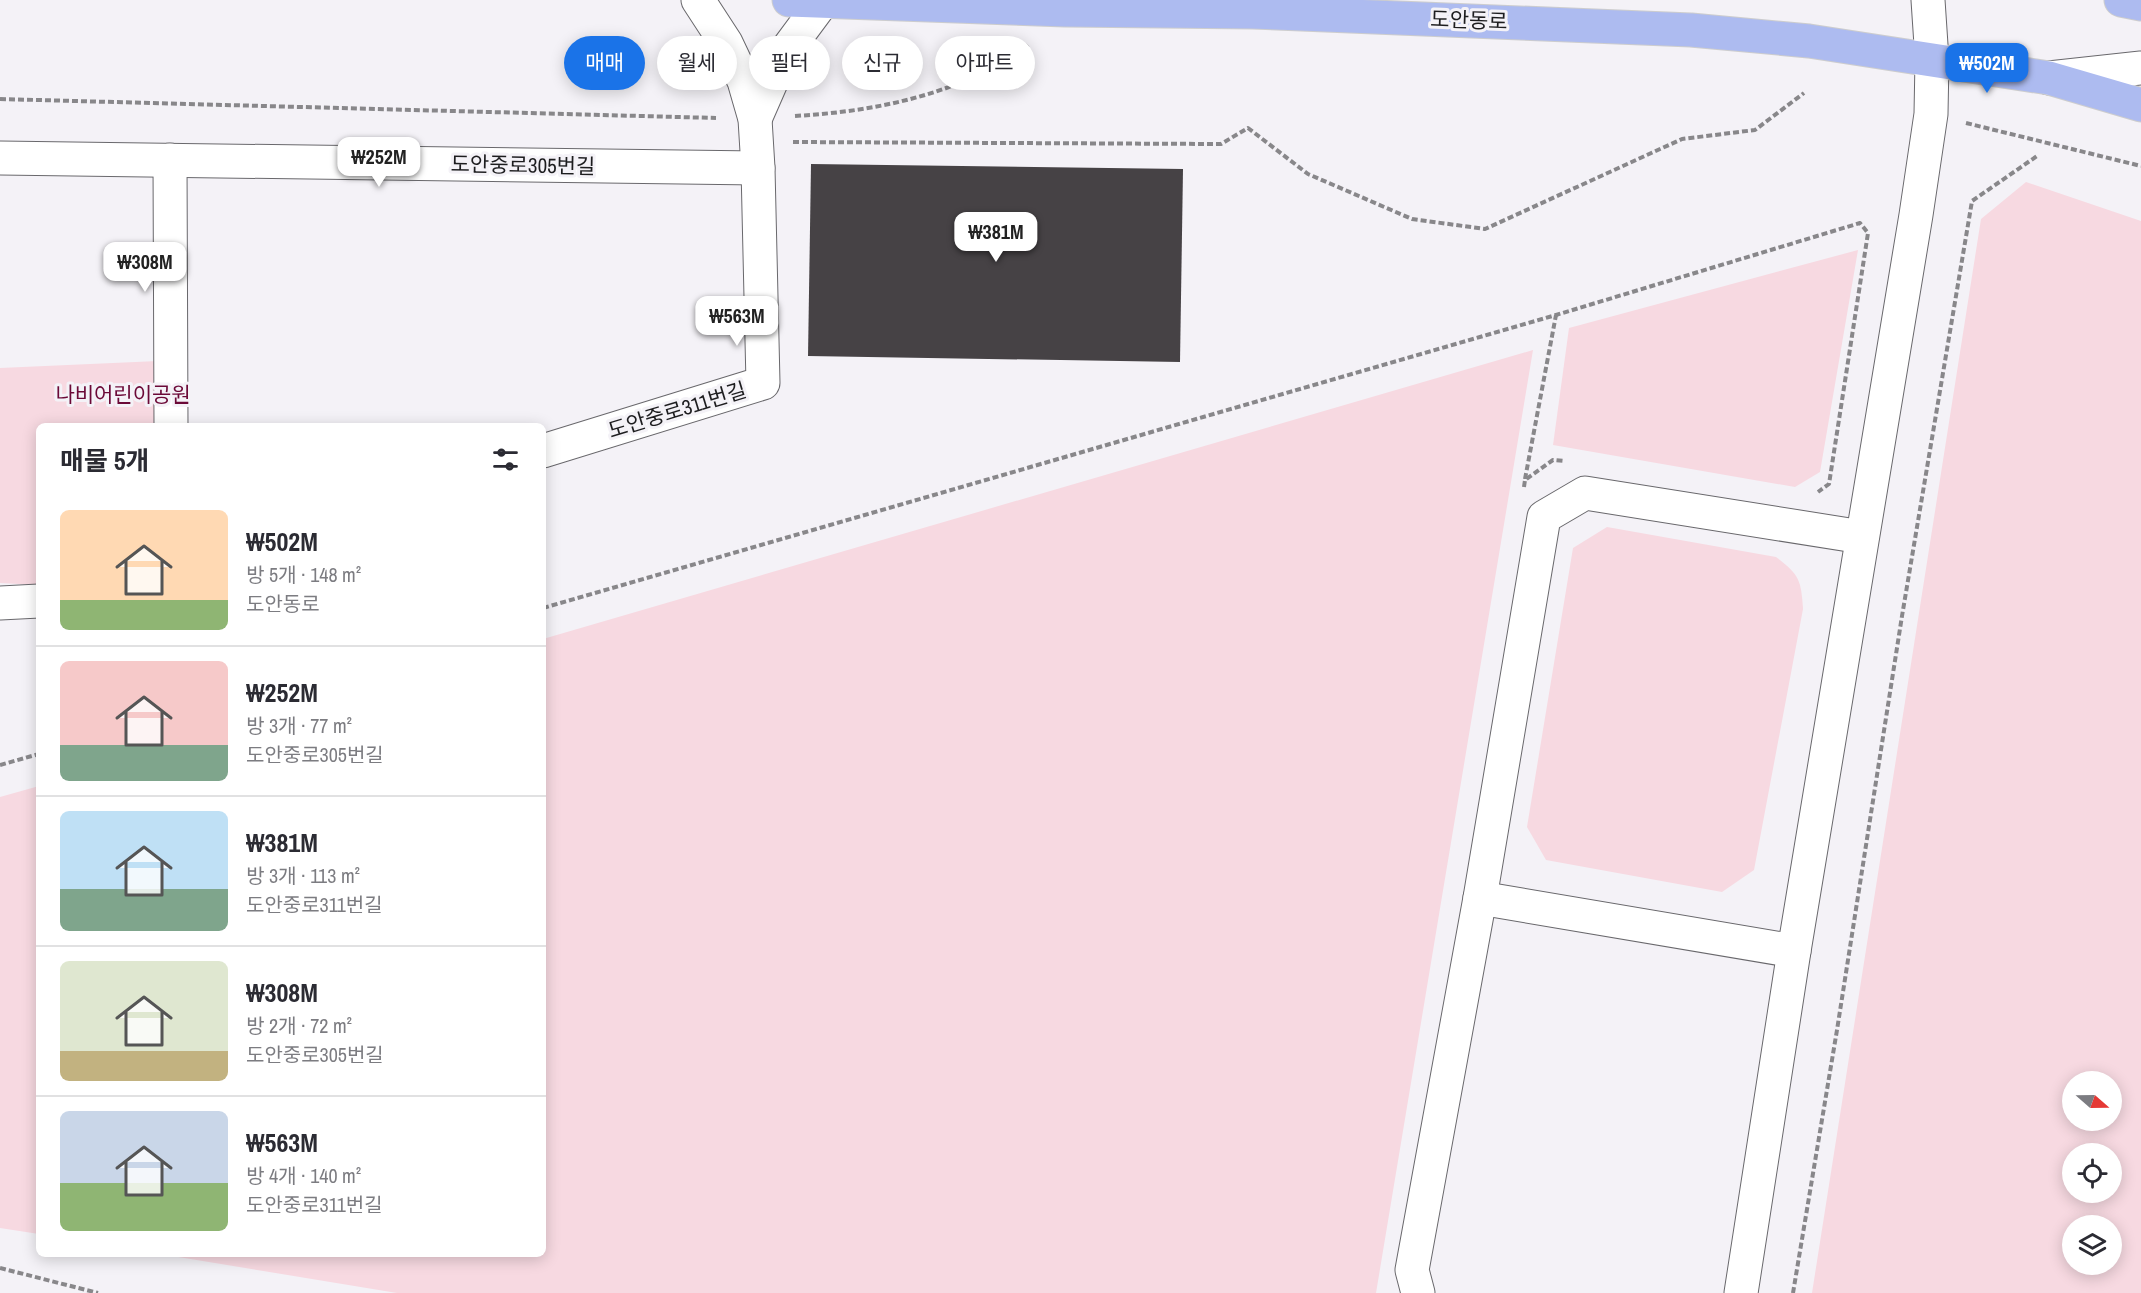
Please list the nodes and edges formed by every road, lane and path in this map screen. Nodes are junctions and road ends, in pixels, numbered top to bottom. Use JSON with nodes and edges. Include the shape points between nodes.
{"nodes":[{"id":1,"x":698,"y":0,"type":"edge"},
{"id":2,"x":789,"y":0,"type":"edge"},
{"id":3,"x":1928,"y":0,"type":"edge"},
{"id":4,"x":2121,"y":0,"type":"edge"},
{"id":5,"x":823,"y":1,"type":"edge"},
{"id":6,"x":2141,"y":4,"type":"edge"},
{"id":7,"x":1065,"y":10,"type":"junction"},
{"id":8,"x":1932,"y":60,"type":"junction"},
{"id":9,"x":2141,"y":68,"type":"edge"},
{"id":10,"x":2049,"y":78,"type":"junction"},
{"id":11,"x":1804,"y":93,"type":"dead end"},
{"id":12,"x":0,"y":99,"type":"edge"},
{"id":13,"x":2141,"y":105,"type":"edge"},
{"id":14,"x":1931,"y":114,"type":"junction"},
{"id":15,"x":755,"y":119,"type":"junction"},
{"id":16,"x":1221,"y":144,"type":"dead end"},
{"id":17,"x":2037,"y":156,"type":"dead end"},
{"id":18,"x":0,"y":158,"type":"edge"},
{"id":19,"x":171,"y":160,"type":"junction"},
{"id":20,"x":2141,"y":166,"type":"edge"},
{"id":21,"x":758,"y":168,"type":"junction"},
{"id":22,"x":1556,"y":315,"type":"junction"},
{"id":23,"x":171,"y":423,"type":"edge"},
{"id":24,"x":546,"y":450,"type":"edge"},
{"id":25,"x":1565,"y":461,"type":"dead end"},
{"id":26,"x":1525,"y":480,"type":"junction"},
{"id":27,"x":1523,"y":491,"type":"dead end"},
{"id":28,"x":1815,"y":494,"type":"dead end"},
{"id":29,"x":1862,"y":537,"type":"junction"},
{"id":30,"x":36,"y":601,"type":"edge"},
{"id":31,"x":0,"y":603,"type":"edge"},
{"id":32,"x":546,"y":607,"type":"edge"},
{"id":33,"x":36,"y":755,"type":"edge"},
{"id":34,"x":0,"y":765,"type":"edge"},
{"id":35,"x":1480,"y":898,"type":"junction"},
{"id":36,"x":1794,"y":951,"type":"junction"},
{"id":37,"x":0,"y":1268,"type":"edge"},
{"id":38,"x":98,"y":1293,"type":"edge"},
{"id":39,"x":1418,"y":1293,"type":"edge"},
{"id":40,"x":1741,"y":1293,"type":"edge"},
{"id":41,"x":1793,"y":1293,"type":"edge"}],
"edges":[{"from":1,"to":15,"type":"street","via":[[726,43],[744,81]]},
{"from":2,"to":5,"type":"main road","name":"도안동로"},
{"from":3,"to":8,"type":"street"},
{"from":4,"to":6,"type":"main road"},
{"from":5,"to":7,"type":"main road","name":"도안동로"},
{"from":5,"to":15,"type":"street","via":[[783,55]]},
{"from":7,"to":8,"type":"main road","name":"도안동로","via":[[1253,12],[1691,30],[1809,40]]},
{"from":7,"to":15,"type":"path","via":[[1016,57],[959,84],[909,100],[846,113]]},
{"from":8,"to":10,"type":"main road","name":"도안동로"},
{"from":8,"to":14,"type":"street"},
{"from":9,"to":10,"type":"street"},
{"from":10,"to":13,"type":"main road","name":"도안동로"},
{"from":11,"to":16,"type":"path","via":[[1755,130],[1682,140],[1485,229],[1412,219],[1308,174],[1248,128]]},
{"from":12,"to":15,"type":"path"},
{"from":14,"to":20,"type":"path"},
{"from":14,"to":29,"type":"street"},
{"from":15,"to":21,"type":"street","name":"도안중로311번길"},
{"from":17,"to":41,"type":"path","via":[[1972,201]]},
{"from":18,"to":19,"type":"street","name":"도안중로305번길"},
{"from":19,"to":21,"type":"street","name":"도안중로305번길"},
{"from":19,"to":23,"type":"street"},
{"from":21,"to":24,"type":"street","name":"도안중로311번길","via":[[763,383]]},
{"from":22,"to":26,"type":"path"},
{"from":22,"to":28,"type":"path","via":[[1860,223],[1868,233],[1829,484]]},
{"from":22,"to":32,"type":"path"},
{"from":25,"to":26,"type":"path","via":[[1553,460]]},
{"from":26,"to":27,"type":"path"},
{"from":29,"to":35,"type":"street","via":[[1585,493],[1544,517]]},
{"from":29,"to":36,"type":"street"},
{"from":30,"to":31,"type":"street"},
{"from":33,"to":34,"type":"path"},
{"from":35,"to":36,"type":"street"},
{"from":35,"to":39,"type":"street","via":[[1412,1270]]},
{"from":36,"to":40,"type":"street"},
{"from":37,"to":38,"type":"path"}]}
